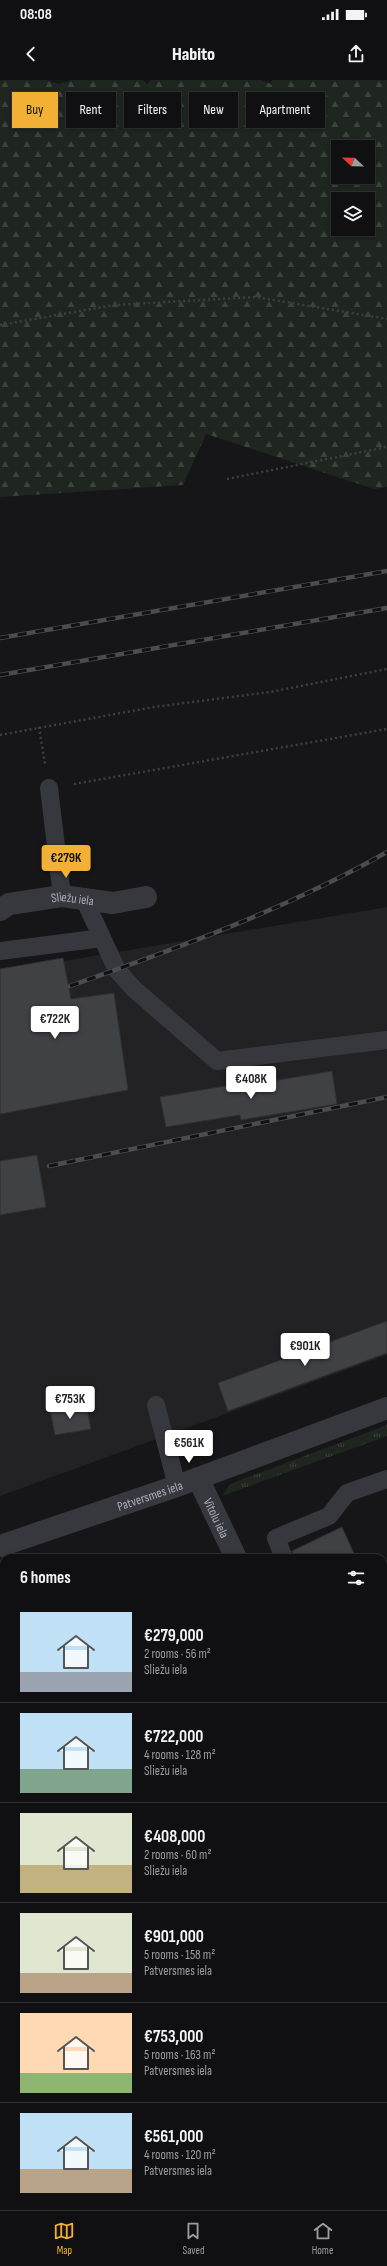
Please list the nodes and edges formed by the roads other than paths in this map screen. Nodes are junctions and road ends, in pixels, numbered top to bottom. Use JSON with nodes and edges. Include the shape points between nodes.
{"nodes":[{"id":1,"x":49,"y":788,"type":"road end"},
{"id":2,"x":62,"y":896,"type":"junction"},
{"id":3,"x":146,"y":897,"type":"dead end"},
{"id":4,"x":84,"y":899,"type":"junction"},
{"id":5,"x":0,"y":910,"type":"edge"},
{"id":6,"x":102,"y":938,"type":"junction"},
{"id":7,"x":0,"y":951,"type":"edge"},
{"id":8,"x":387,"y":1040,"type":"edge"},
{"id":9,"x":156,"y":1405,"type":"dead end"},
{"id":10,"x":387,"y":1408,"type":"edge"},
{"id":11,"x":198,"y":1478,"type":"junction"},
{"id":12,"x":387,"y":1479,"type":"edge"},
{"id":13,"x":177,"y":1486,"type":"junction"},
{"id":14,"x":0,"y":1546,"type":"edge"},
{"id":15,"x":234,"y":1554,"type":"edge"},
{"id":16,"x":282,"y":1554,"type":"edge"}],
"edges":[{"from":1,"to":2,"type":"lane"},
{"from":2,"to":4,"type":"street","name":"Sliežu iela"},
{"from":2,"to":5,"type":"street","name":"Sliežu iela","via":[[8,904]]},
{"from":3,"to":4,"type":"street","name":"Sliežu iela","via":[[113,902]]},
{"from":4,"to":6,"type":"lane"},
{"from":6,"to":7,"type":"lane"},
{"from":6,"to":8,"type":"lane","via":[[117,970],[217,1061]]},
{"from":9,"to":13,"type":"lane"},
{"from":10,"to":11,"type":"street","name":"Patversmes iela"},
{"from":11,"to":13,"type":"street","name":"Patversmes iela"},
{"from":11,"to":15,"type":"street","name":"Vītolu iela"},
{"from":12,"to":16,"type":"lane","via":[[347,1493],[329,1516],[276,1538]]},
{"from":13,"to":14,"type":"street","name":"Patversmes iela"}]}
